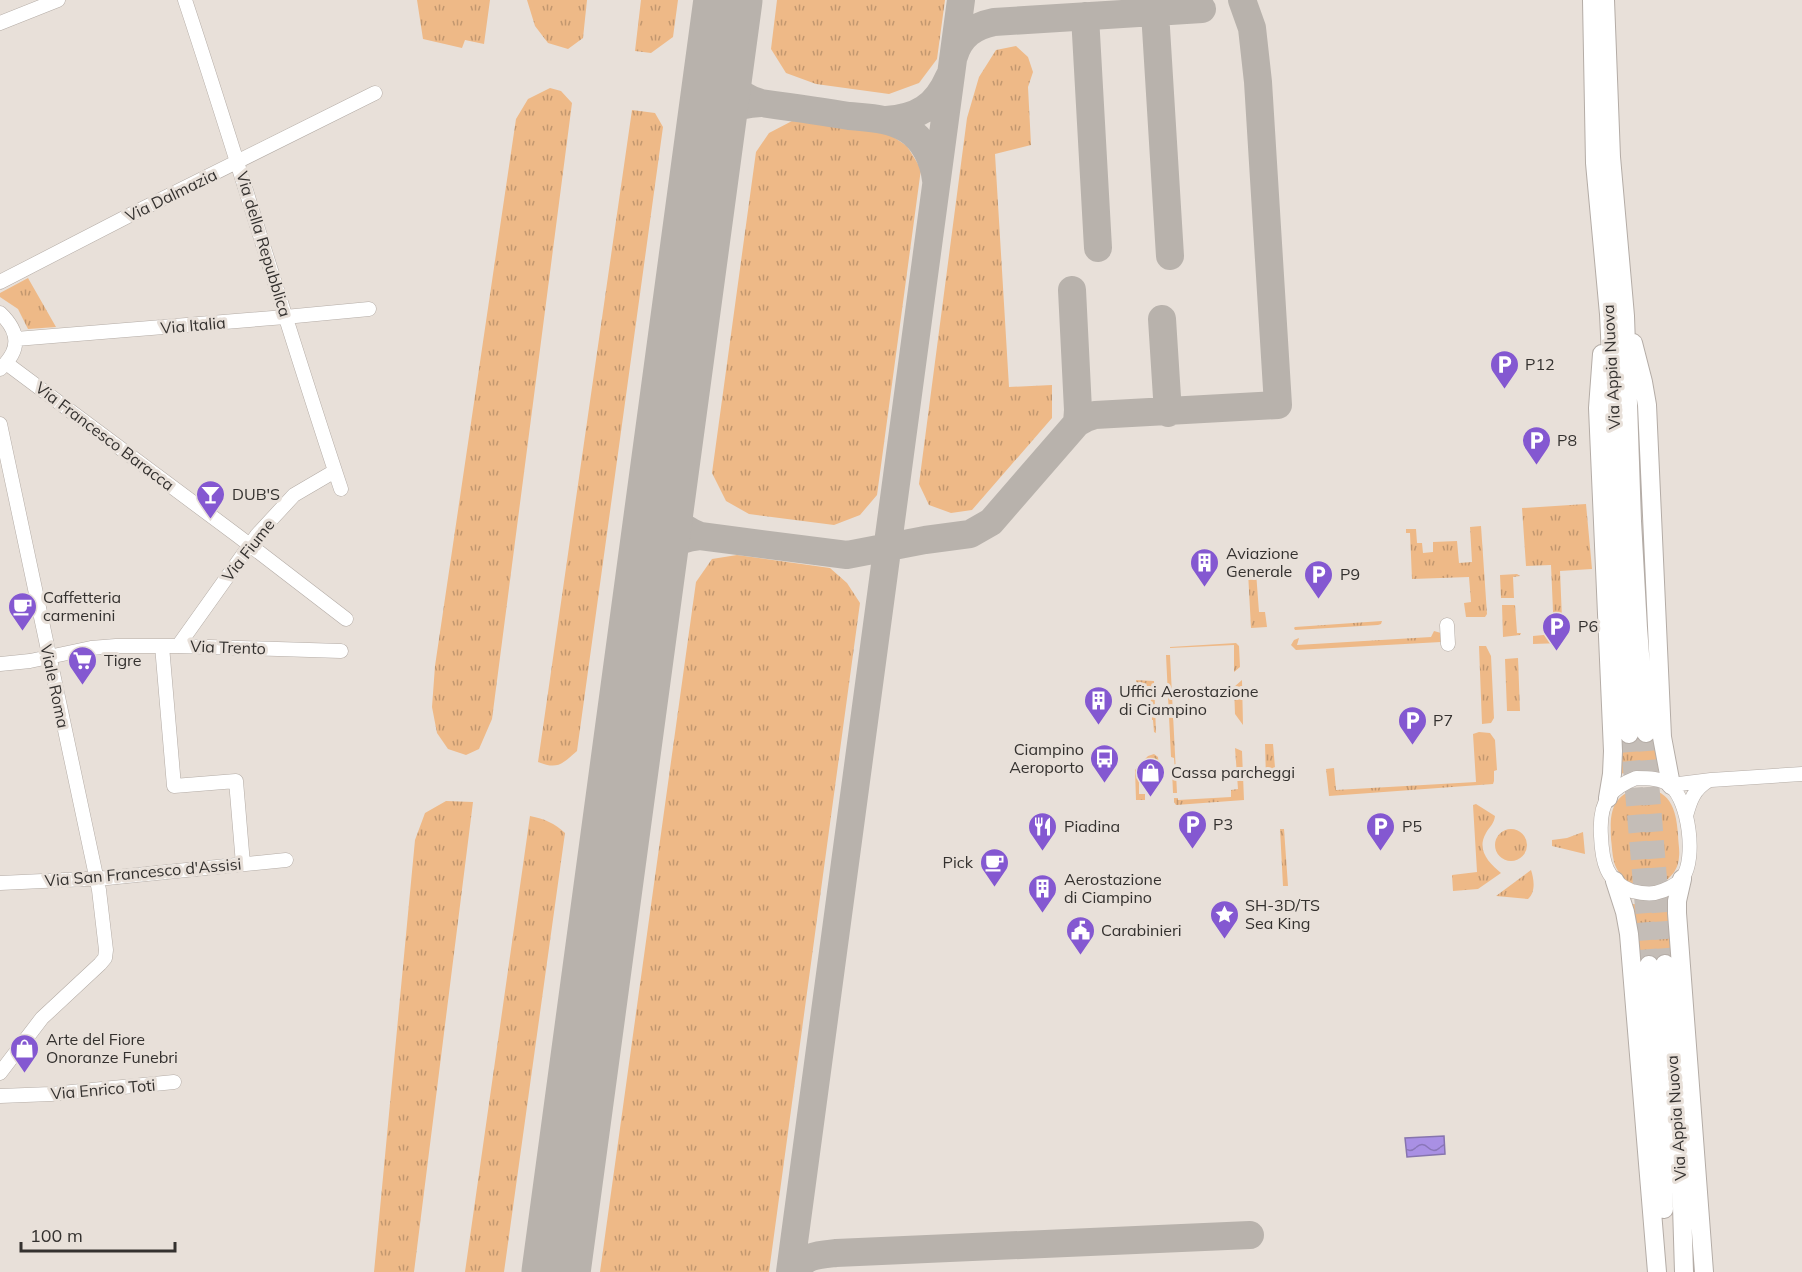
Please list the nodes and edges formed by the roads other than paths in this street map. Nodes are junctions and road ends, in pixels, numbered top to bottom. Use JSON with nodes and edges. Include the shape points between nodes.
{"nodes":[{"id":1,"x":57,"y":0,"type":"edge"},
{"id":2,"x":186,"y":0,"type":"edge"},
{"id":3,"x":1592,"y":0,"type":"edge"},
{"id":4,"x":1605,"y":0,"type":"edge"},
{"id":5,"x":0,"y":23,"type":"edge"},
{"id":6,"x":375,"y":93,"type":"dead end"},
{"id":7,"x":238,"y":162,"type":"junction"},
{"id":8,"x":0,"y":282,"type":"edge"},
{"id":9,"x":369,"y":309,"type":"dead end"},
{"id":10,"x":0,"y":313,"type":"edge"},
{"id":11,"x":1617,"y":315,"type":"junction"},
{"id":12,"x":285,"y":317,"type":"junction"},
{"id":13,"x":16,"y":339,"type":"junction"},
{"id":14,"x":3,"y":366,"type":"edge"},
{"id":15,"x":0,"y":424,"type":"edge"},
{"id":16,"x":335,"y":471,"type":"junction"},
{"id":17,"x":341,"y":489,"type":"dead end"},
{"id":18,"x":250,"y":544,"type":"junction"},
{"id":19,"x":346,"y":619,"type":"dead end"},
{"id":20,"x":1447,"y":625,"type":"dead end"},
{"id":21,"x":1448,"y":644,"type":"dead end"},
{"id":22,"x":162,"y":646,"type":"junction"},
{"id":23,"x":178,"y":646,"type":"junction"},
{"id":24,"x":341,"y":651,"type":"dead end"},
{"id":25,"x":48,"y":657,"type":"junction"},
{"id":26,"x":0,"y":664,"type":"edge"},
{"id":27,"x":1638,"y":734,"type":"tunnel mouth"},
{"id":28,"x":1802,"y":774,"type":"edge"},
{"id":29,"x":1712,"y":780,"type":"junction"},
{"id":30,"x":1671,"y":785,"type":"junction"},
{"id":31,"x":1608,"y":798,"type":"junction"},
{"id":32,"x":1686,"y":816,"type":"junction"},
{"id":33,"x":286,"y":860,"type":"dead end"},
{"id":34,"x":243,"y":864,"type":"junction"},
{"id":35,"x":96,"y":878,"type":"junction"},
{"id":36,"x":1682,"y":879,"type":"junction"},
{"id":37,"x":1615,"y":881,"type":"junction"},
{"id":38,"x":0,"y":883,"type":"edge"},
{"id":39,"x":0,"y":1073,"type":"edge"},
{"id":40,"x":174,"y":1082,"type":"dead end"},
{"id":41,"x":0,"y":1096,"type":"edge"},
{"id":42,"x":1657,"y":1272,"type":"edge"},
{"id":43,"x":1668,"y":1272,"type":"edge"},
{"id":44,"x":1684,"y":1272,"type":"edge"},
{"id":45,"x":1704,"y":1272,"type":"edge"}],
"edges":[{"from":1,"to":5,"type":"street"},
{"from":2,"to":7,"type":"street","name":"Via della Repubblica"},
{"from":3,"to":11,"type":"main road","name":"Via Appia Nuova","via":[[1595,163]]},
{"from":4,"to":11,"type":"main road","name":"Via Appia Nuova"},
{"from":6,"to":7,"type":"street","name":"Via Dalmazia"},
{"from":7,"to":8,"type":"street","name":"Via Dalmazia"},
{"from":7,"to":12,"type":"street","name":"Via della Repubblica"},
{"from":9,"to":12,"type":"street","name":"Via Italia"},
{"from":10,"to":13,"type":"street"},
{"from":11,"to":27,"type":"main road","name":"Via Appia Nuova"},
{"from":11,"to":30,"type":"main road","via":[[1642,376],[1647,405],[1662,737]]},
{"from":11,"to":31,"type":"main road","via":[[1601,363],[1598,398],[1613,751]]},
{"from":12,"to":13,"type":"street","name":"Via Italia"},
{"from":12,"to":16,"type":"street","name":"Via della Repubblica"},
{"from":13,"to":14,"type":"street"},
{"from":14,"to":18,"type":"street","name":"Via Francesco Baracca"},
{"from":15,"to":25,"type":"street","name":"Viale Roma"},
{"from":16,"to":17,"type":"street","name":"Via della Repubblica"},
{"from":16,"to":18,"type":"street","name":"Via Fiume","via":[[294,495]]},
{"from":18,"to":19,"type":"street","name":"Via Francesco Baracca"},
{"from":18,"to":23,"type":"street","name":"Via Fiume"},
{"from":20,"to":21,"type":"street"},
{"from":22,"to":23,"type":"street","name":"Via Trento"},
{"from":22,"to":25,"type":"street","name":"Via Trento","via":[[91,648]]},
{"from":22,"to":34,"type":"street","via":[[174,786],[236,781]]},
{"from":23,"to":24,"type":"street","name":"Via Trento"},
{"from":25,"to":26,"type":"street","name":"Via Trento"},
{"from":25,"to":35,"type":"street","name":"Viale Roma"},
{"from":28,"to":29,"type":"street"},
{"from":29,"to":30,"type":"street"},
{"from":29,"to":32,"type":"street","via":[[1694,793]]},
{"from":30,"to":31,"type":"street","via":[[1636,778]]},
{"from":30,"to":32,"type":"street"},
{"from":31,"to":37,"type":"street","via":[[1600,821],[1602,855]]},
{"from":32,"to":36,"type":"street","via":[[1690,858]]},
{"from":33,"to":34,"type":"street","name":"Via San Francesco d'Assisi"},
{"from":34,"to":35,"type":"street","name":"Via San Francesco d'Assisi"},
{"from":35,"to":38,"type":"street","name":"Via San Francesco d'Assisi"},
{"from":35,"to":39,"type":"street","name":"Viale Roma","via":[[105,958],[42,1018]]},
{"from":36,"to":37,"type":"street","via":[[1665,890],[1647,894]]},
{"from":36,"to":45,"type":"main road","via":[[1677,913]]},
{"from":37,"to":42,"type":"main road","via":[[1629,934]]},
{"from":40,"to":41,"type":"street","name":"Via Enrico Toti"},
{"from":43,"to":44,"type":"main road","name":"Via Appia Nuova","via":[[1657,965],[1682,1206]]}]}
